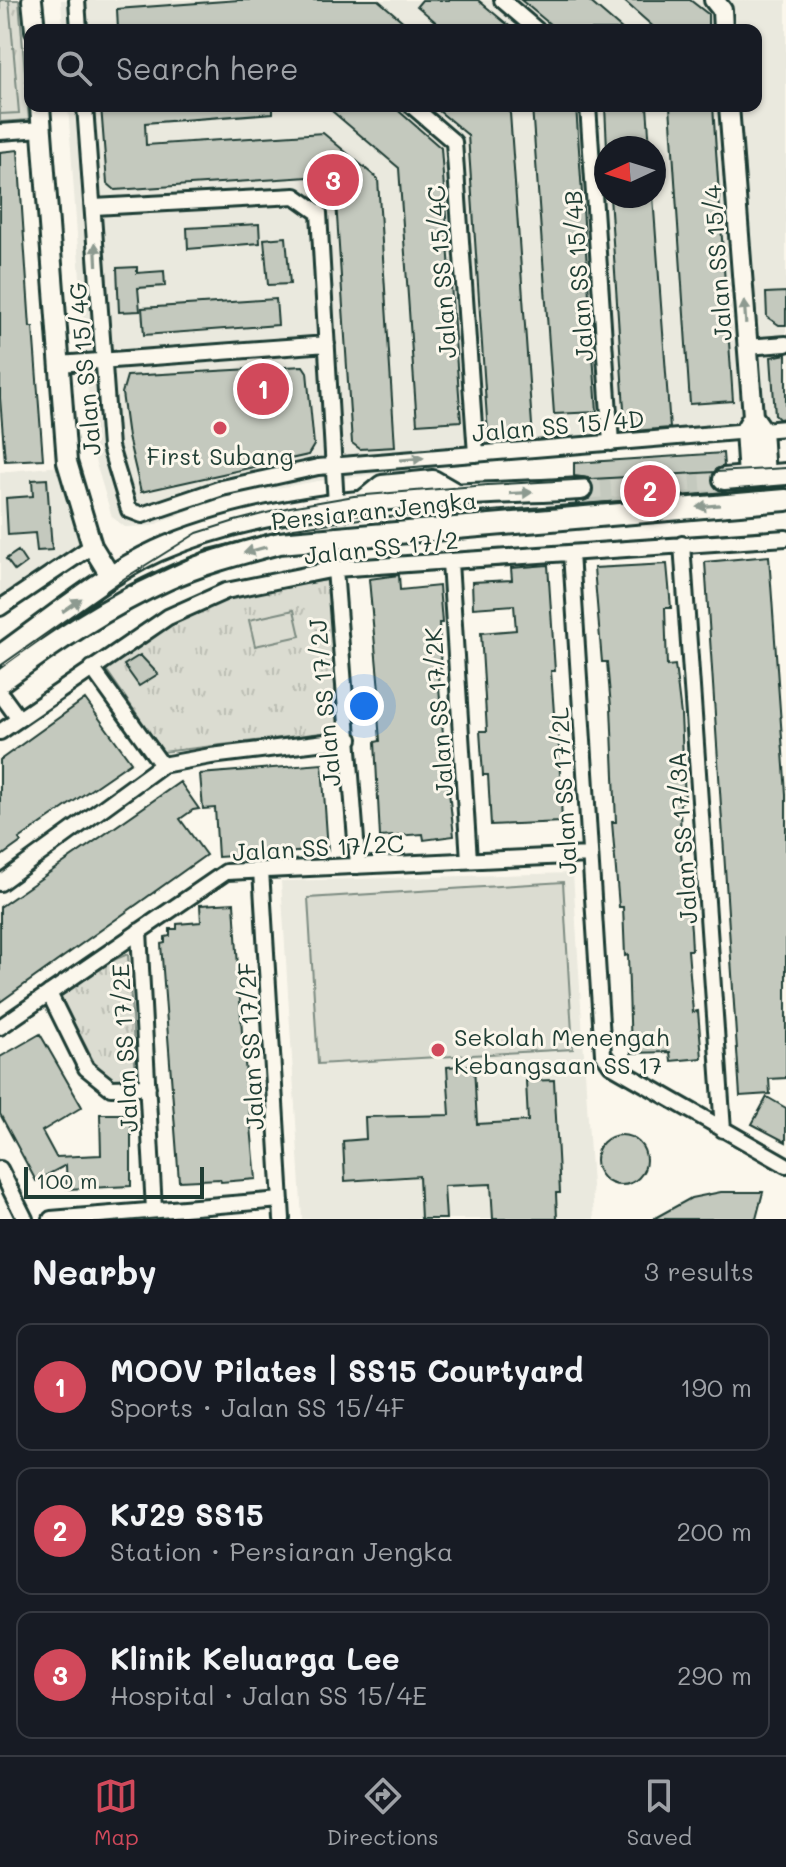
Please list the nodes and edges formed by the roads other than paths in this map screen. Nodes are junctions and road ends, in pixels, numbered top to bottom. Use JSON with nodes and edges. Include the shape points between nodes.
{"nodes":[{"id":1,"x":32,"y":0,"type":"edge"},
{"id":2,"x":77,"y":0,"type":"edge"},
{"id":3,"x":502,"y":0,"type":"edge"},
{"id":4,"x":714,"y":0,"type":"edge"},
{"id":5,"x":34,"y":24,"type":"edge"},
{"id":6,"x":79,"y":24,"type":"edge"},
{"id":7,"x":530,"y":24,"type":"edge"},
{"id":8,"x":723,"y":24,"type":"edge"},
{"id":9,"x":41,"y":112,"type":"edge"},
{"id":10,"x":86,"y":112,"type":"edge"},
{"id":11,"x":419,"y":112,"type":"edge"},
{"id":12,"x":588,"y":112,"type":"edge"},
{"id":13,"x":729,"y":112,"type":"edge"},
{"id":14,"x":42,"y":129,"type":"junction"},
{"id":15,"x":0,"y":132,"type":"edge"},
{"id":16,"x":94,"y":207,"type":"junction"},
{"id":17,"x":327,"y":344,"type":"junction"},
{"id":18,"x":786,"y":344,"type":"edge"},
{"id":19,"x":747,"y":347,"type":"junction"},
{"id":20,"x":103,"y":360,"type":"junction"},
{"id":21,"x":59,"y":364,"type":"junction"},
{"id":22,"x":753,"y":425,"type":"junction"},
{"id":23,"x":786,"y":428,"type":"edge"},
{"id":24,"x":611,"y":443,"type":"junction"},
{"id":25,"x":476,"y":454,"type":"junction"},
{"id":26,"x":334,"y":465,"type":"junction"},
{"id":27,"x":767,"y":476,"type":"edge"},
{"id":28,"x":724,"y":479,"type":"tunnel mouth"},
{"id":29,"x":581,"y":489,"type":"tunnel mouth"},
{"id":30,"x":786,"y":500,"type":"edge"},
{"id":31,"x":336,"y":505,"type":"junction"},
{"id":32,"x":786,"y":538,"type":"edge"},
{"id":33,"x":323,"y":539,"type":"junction"},
{"id":34,"x":682,"y":544,"type":"junction"},
{"id":35,"x":92,"y":546,"type":"junction"},
{"id":36,"x":571,"y":553,"type":"junction"},
{"id":37,"x":450,"y":562,"type":"junction"},
{"id":38,"x":335,"y":569,"type":"junction"},
{"id":39,"x":111,"y":577,"type":"junction"},
{"id":40,"x":0,"y":608,"type":"edge"},
{"id":41,"x":0,"y":656,"type":"edge"},
{"id":42,"x":92,"y":668,"type":"junction"},
{"id":43,"x":0,"y":682,"type":"edge"},
{"id":44,"x":0,"y":693,"type":"edge"},
{"id":45,"x":19,"y":719,"type":"junction"},
{"id":46,"x":0,"y":732,"type":"edge"},
{"id":47,"x":350,"y":739,"type":"junction"},
{"id":48,"x":162,"y":765,"type":"junction"},
{"id":49,"x":589,"y":855,"type":"junction"},
{"id":50,"x":469,"y":860,"type":"junction"},
{"id":51,"x":358,"y":866,"type":"junction"},
{"id":52,"x":261,"y":870,"type":"junction"},
{"id":53,"x":0,"y":883,"type":"edge"},
{"id":54,"x":139,"y":931,"type":"junction"},
{"id":55,"x":49,"y":993,"type":"junction"},
{"id":56,"x":0,"y":1027,"type":"edge"},
{"id":57,"x":148,"y":1087,"type":"junction"},
{"id":58,"x":723,"y":1130,"type":"junction"},
{"id":59,"x":786,"y":1165,"type":"edge"},
{"id":60,"x":0,"y":1169,"type":"edge"},
{"id":61,"x":281,"y":1200,"type":"junction"},
{"id":62,"x":154,"y":1210,"type":"junction"},
{"id":63,"x":25,"y":1219,"type":"edge"},
{"id":64,"x":51,"y":1219,"type":"edge"},
{"id":65,"x":282,"y":1219,"type":"edge"}],
"edges":[{"from":1,"to":5,"type":"street"},
{"from":2,"to":6,"type":"street"},
{"from":3,"to":7,"type":"street"},
{"from":4,"to":8,"type":"street","via":[[722,10]]},
{"from":9,"to":14,"type":"street"},
{"from":10,"to":16,"type":"street","name":"Jalan SS 15/4G"},
{"from":11,"to":25,"type":"street","name":"Jalan SS 15/4C","via":[[454,142]]},
{"from":12,"to":24,"type":"street","name":"Jalan SS 15/4B"},
{"from":19,"to":13,"type":"street","name":"Jalan SS 15/4","one_way":true},
{"from":14,"to":15,"type":"street"},
{"from":14,"to":21,"type":"street"},
{"from":16,"to":17,"type":"street","via":[[295,196],[319,213]]},
{"from":20,"to":16,"type":"street","name":"Jalan SS 15/4G","one_way":true},
{"from":17,"to":20,"type":"street"},
{"from":17,"to":26,"type":"street"},
{"from":18,"to":19,"type":"street"},
{"from":19,"to":22,"type":"street","name":"Jalan SS 15/4"},
{"from":20,"to":21,"type":"street"},
{"from":20,"to":26,"type":"street","name":"Jalan SS 15/4G","via":[[110,447],[129,510],[135,514],[222,488]]},
{"from":21,"to":35,"type":"street","via":[[67,462]]},
{"from":22,"to":23,"type":"street","name":"Jalan SS 15/4D"},
{"from":22,"to":24,"type":"street","name":"Jalan SS 15/4D"},
{"from":22,"to":27,"type":"street","name":"Jalan SS 15/4"},
{"from":24,"to":25,"type":"street","name":"Jalan SS 15/4D"},
{"from":26,"to":25,"type":"street","name":"Jalan SS 15/4D","one_way":true},
{"from":26,"to":31,"type":"street"},
{"from":27,"to":28,"type":"main road"},
{"from":31,"to":29,"type":"main road","name":"Persiaran Jengka","one_way":true,"via":[[361,503],[382,486],[433,481],[460,496]]},
{"from":30,"to":33,"type":"main road","name":"Persiaran Jengka","one_way":true},
{"from":31,"to":39,"type":"main road","name":"Persiaran Jengka","via":[[202,534],[154,552]]},
{"from":32,"to":34,"type":"street","name":"Jalan SS 17/2"},
{"from":33,"to":38,"type":"street","name":"Jalan SS 17/2J"},
{"from":33,"to":43,"type":"main road","name":"Persiaran Jengka","one_way":true,"via":[[267,546],[169,578],[111,607]]},
{"from":34,"to":36,"type":"street","name":"Jalan SS 17/2"},
{"from":34,"to":58,"type":"street","name":"Jalan SS 17/3A"},
{"from":35,"to":39,"type":"street"},
{"from":35,"to":40,"type":"street"},
{"from":36,"to":37,"type":"street","name":"Jalan SS 17/2"},
{"from":36,"to":49,"type":"street","name":"Jalan SS 17/2L"},
{"from":37,"to":38,"type":"street","name":"Jalan SS 17/2"},
{"from":37,"to":50,"type":"street","name":"Jalan SS 17/2K"},
{"from":38,"to":42,"type":"street","name":"Jalan SS 17/2","via":[[226,591],[168,617]]},
{"from":38,"to":47,"type":"street","name":"Jalan SS 17/2J"},
{"from":41,"to":39,"type":"main road","name":"Persiaran Jengka","one_way":true},
{"from":42,"to":45,"type":"street","name":"Jalan SS 17/2"},
{"from":42,"to":48,"type":"street"},
{"from":44,"to":45,"type":"street"},
{"from":45,"to":46,"type":"street","name":"Jalan SS 17/2"},
{"from":47,"to":48,"type":"street"},
{"from":47,"to":51,"type":"street","name":"Jalan SS 17/2J"},
{"from":48,"to":53,"type":"street"},
{"from":49,"to":50,"type":"street","name":"Jalan SS 17/2C"},
{"from":49,"to":58,"type":"street","name":"Jalan SS 17/2L","via":[[603,1054],[611,1065]]},
{"from":50,"to":51,"type":"street","name":"Jalan SS 17/2C"},
{"from":51,"to":52,"type":"street","name":"Jalan SS 17/2C"},
{"from":52,"to":54,"type":"street","name":"Jalan SS 17/2C","via":[[226,872]]},
{"from":52,"to":61,"type":"street","name":"Jalan SS 17/2F"},
{"from":54,"to":55,"type":"street","name":"Jalan SS 17/2C"},
{"from":54,"to":57,"type":"street","name":"Jalan SS 17/2E"},
{"from":55,"to":56,"type":"street","name":"Jalan SS 17/2C"},
{"from":55,"to":57,"type":"street","via":[[86,1068],[111,1088]]},
{"from":57,"to":62,"type":"street","name":"Jalan SS 17/2E"},
{"from":58,"to":59,"type":"street","name":"Jalan SS 17/2L"},
{"from":60,"to":63,"type":"street"},
{"from":61,"to":62,"type":"street"},
{"from":61,"to":65,"type":"street","name":"Jalan SS 17/2F"},
{"from":62,"to":64,"type":"street"}]}
